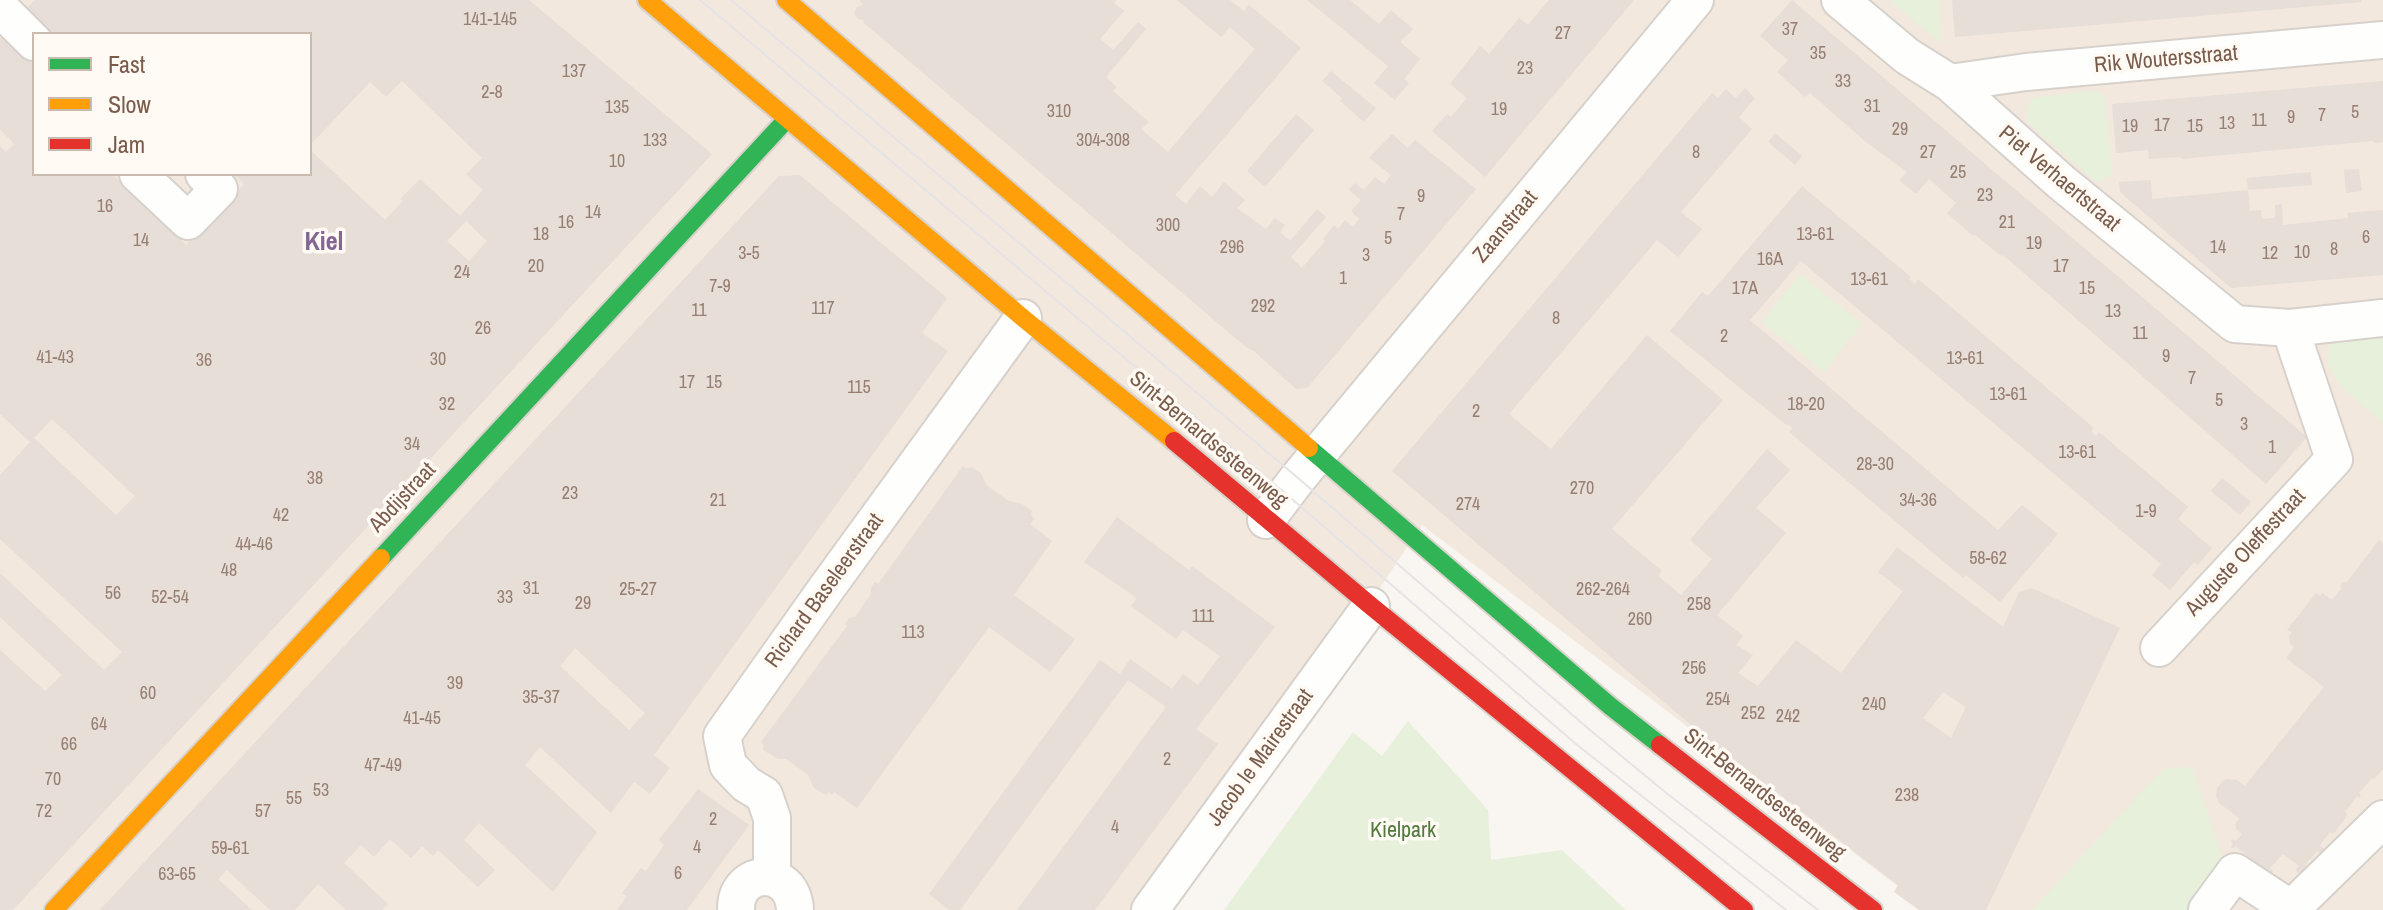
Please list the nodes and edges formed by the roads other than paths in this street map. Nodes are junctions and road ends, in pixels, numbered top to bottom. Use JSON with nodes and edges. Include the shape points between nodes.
{"nodes":[{"id":1,"x":647,"y":0,"type":"edge"},
{"id":2,"x":786,"y":0,"type":"edge"},
{"id":3,"x":1695,"y":0,"type":"edge"},
{"id":4,"x":1840,"y":0,"type":"edge"},
{"id":5,"x":0,"y":8,"type":"edge"},
{"id":6,"x":32,"y":40,"type":"edge"},
{"id":7,"x":2383,"y":40,"type":"edge"},
{"id":8,"x":1950,"y":83,"type":"junction"},
{"id":9,"x":787,"y":119,"type":"junction"},
{"id":10,"x":140,"y":176,"type":"edge"},
{"id":11,"x":206,"y":176,"type":"edge"},
{"id":12,"x":1023,"y":318,"type":"junction"},
{"id":13,"x":2383,"y":318,"type":"edge"},
{"id":14,"x":2290,"y":328,"type":"junction"},
{"id":15,"x":1318,"y":454,"type":"junction"},
{"id":16,"x":1266,"y":520,"type":"junction"},
{"id":17,"x":1371,"y":606,"type":"junction"},
{"id":18,"x":2159,"y":648,"type":"dead end"},
{"id":19,"x":2383,"y":819,"type":"edge"},
{"id":20,"x":772,"y":877,"type":"junction"},
{"id":21,"x":2291,"y":909,"type":"edge"},
{"id":22,"x":54,"y":910,"type":"edge"},
{"id":23,"x":736,"y":910,"type":"edge"},
{"id":24,"x":795,"y":910,"type":"edge"},
{"id":25,"x":1150,"y":910,"type":"edge"},
{"id":26,"x":1744,"y":910,"type":"edge"},
{"id":27,"x":1873,"y":910,"type":"edge"},
{"id":28,"x":2207,"y":910,"type":"edge"}],
"edges":[{"from":1,"to":9,"type":"street","name":"Sint-Bernardsesteenweg"},
{"from":2,"to":15,"type":"street","name":"Sint-Bernardsesteenweg"},
{"from":3,"to":15,"type":"street","name":"Zaanstraat"},
{"from":4,"to":8,"type":"street","name":"Piet Verhaertstraat","via":[[1907,56]]},
{"from":5,"to":6,"type":"street"},
{"from":7,"to":8,"type":"street","name":"Rik Woutersstraat"},
{"from":8,"to":14,"type":"street","name":"Piet Verhaertstraat","via":[[2026,153],[2235,324]]},
{"from":9,"to":12,"type":"street","name":"Sint-Bernardsesteenweg"},
{"from":9,"to":22,"type":"street","name":"Abdijstraat"},
{"from":10,"to":11,"type":"street","via":[[188,221],[219,189]]},
{"from":12,"to":16,"type":"street","name":"Sint-Bernardsesteenweg"},
{"from":12,"to":20,"type":"street","name":"Richard Baseleerstraat","via":[[722,736],[728,765],[764,795],[772,818]]},
{"from":13,"to":14,"type":"street","name":"Piet Verhaertstraat"},
{"from":14,"to":18,"type":"street","name":"Auguste Oleffestraat","via":[[2334,459]]},
{"from":15,"to":16,"type":"street","name":"Zaanstraat"},
{"from":15,"to":27,"type":"street","name":"Sint-Bernardsesteenweg","via":[[1610,706]]},
{"from":16,"to":17,"type":"street","name":"Sint-Bernardsesteenweg"},
{"from":17,"to":25,"type":"street","name":"Jacob le Mairestraat"},
{"from":17,"to":26,"type":"street","name":"Sint-Bernardsesteenweg"},
{"from":19,"to":21,"type":"street"},
{"from":20,"to":23,"type":"street","via":[[762,876],[744,886]]},
{"from":20,"to":24,"type":"street","via":[[793,894]]},
{"from":21,"to":28,"type":"street","via":[[2235,872]]}]}
